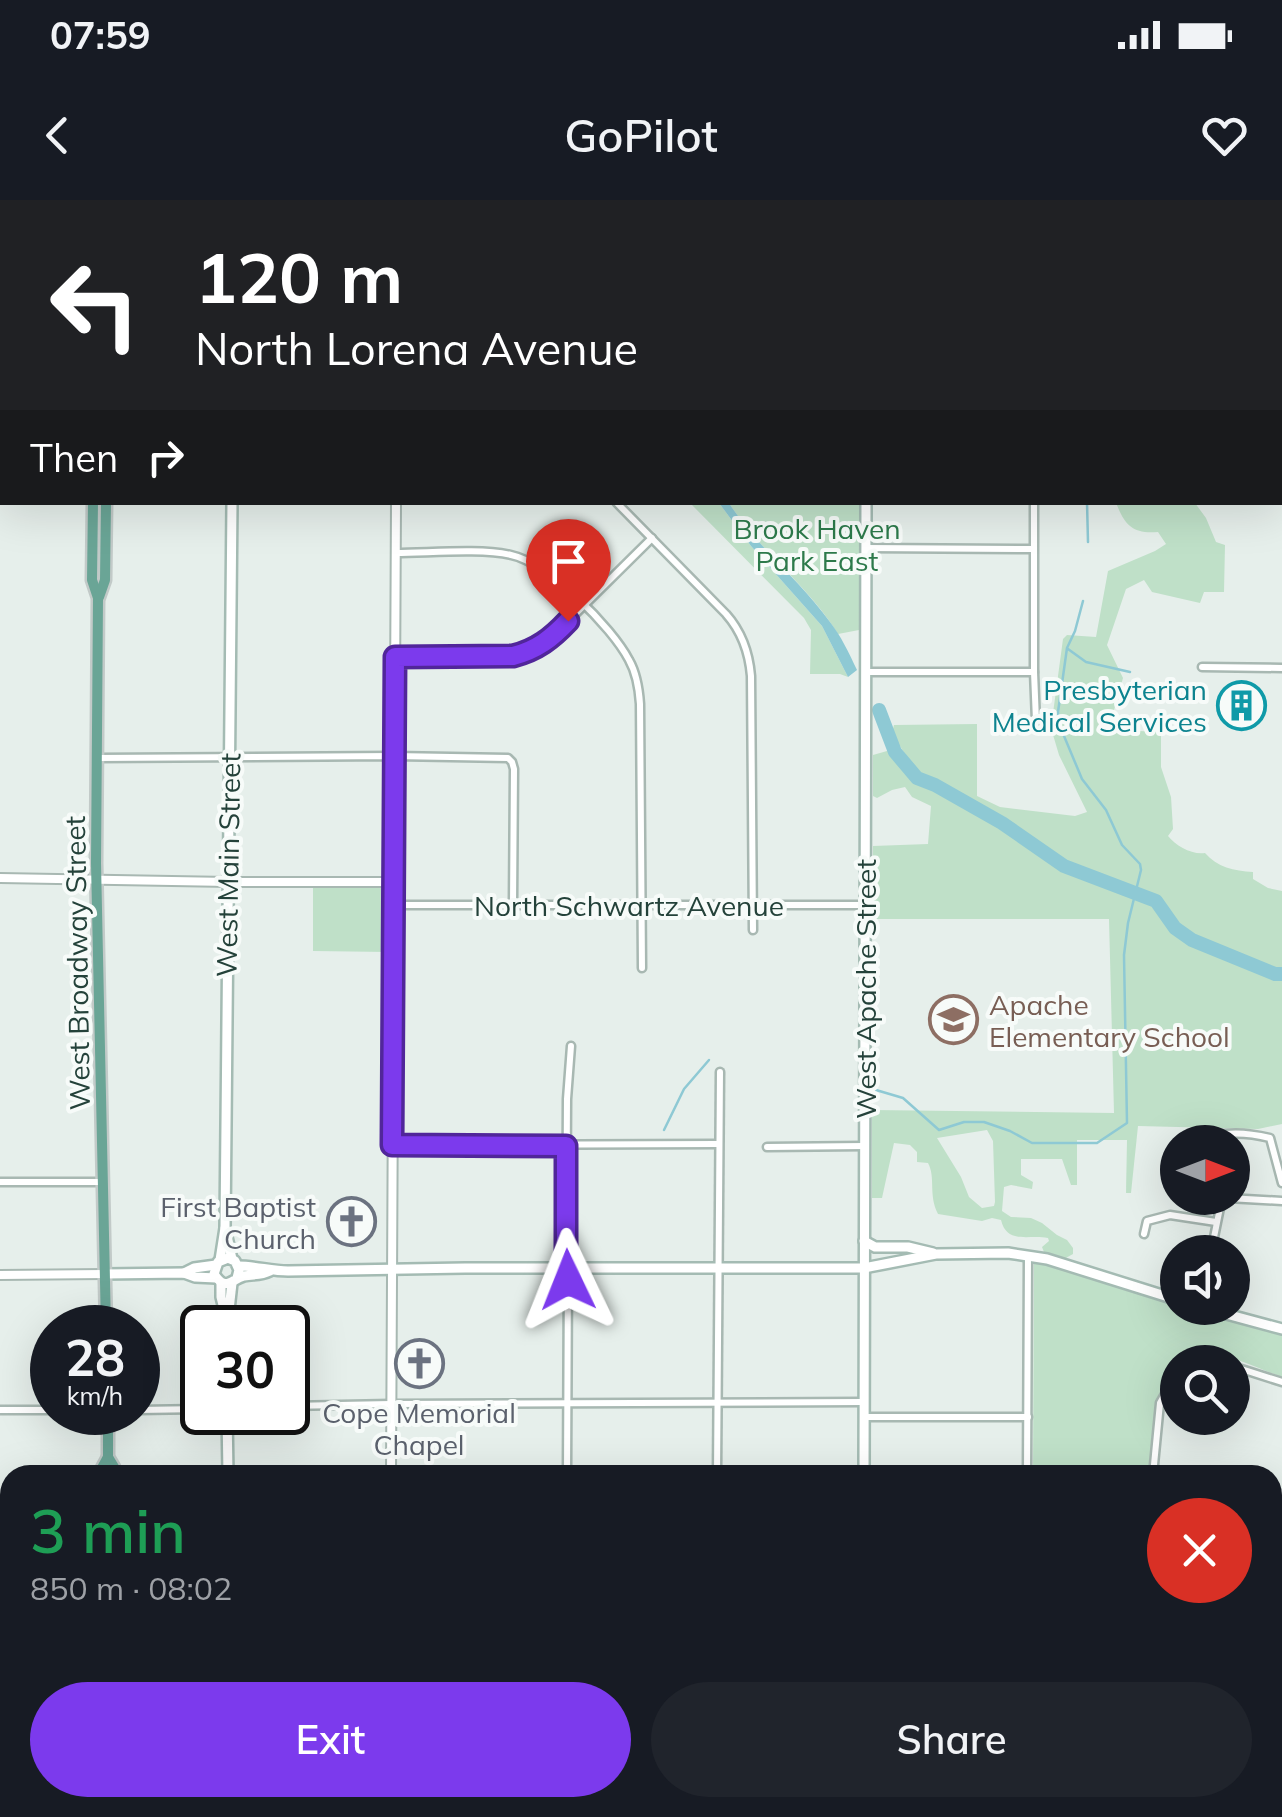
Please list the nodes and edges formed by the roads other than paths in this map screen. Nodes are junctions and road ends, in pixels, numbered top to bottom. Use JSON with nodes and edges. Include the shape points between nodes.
{"nodes":[{"id":1,"x":93,"y":505,"type":"edge"},
{"id":2,"x":106,"y":505,"type":"edge"},
{"id":3,"x":232,"y":505,"type":"edge"},
{"id":4,"x":396,"y":505,"type":"edge"},
{"id":5,"x":619,"y":505,"type":"edge"},
{"id":6,"x":866,"y":505,"type":"edge"},
{"id":7,"x":1034,"y":505,"type":"edge"},
{"id":8,"x":652,"y":538,"type":"junction"},
{"id":9,"x":866,"y":548,"type":"junction"},
{"id":10,"x":1033,"y":550,"type":"junction"},
{"id":11,"x":396,"y":553,"type":"junction"},
{"id":12,"x":98,"y":598,"type":"junction"},
{"id":13,"x":584,"y":605,"type":"junction"},
{"id":14,"x":395,"y":657,"type":"junction"},
{"id":15,"x":1202,"y":667,"type":"dead end"},
{"id":16,"x":1282,"y":668,"type":"edge"},
{"id":17,"x":866,"y":672,"type":"junction"},
{"id":18,"x":1034,"y":672,"type":"junction"},
{"id":19,"x":1036,"y":721,"type":"dead end"},
{"id":20,"x":394,"y":756,"type":"junction"},
{"id":21,"x":97,"y":758,"type":"junction"},
{"id":22,"x":230,"y":758,"type":"junction"},
{"id":23,"x":0,"y":878,"type":"edge"},
{"id":24,"x":97,"y":880,"type":"junction"},
{"id":25,"x":229,"y":882,"type":"junction"},
{"id":26,"x":393,"y":882,"type":"junction"},
{"id":27,"x":514,"y":904,"type":"junction"},
{"id":28,"x":393,"y":905,"type":"junction"},
{"id":29,"x":642,"y":905,"type":"junction"},
{"id":30,"x":865,"y":905,"type":"junction"},
{"id":31,"x":753,"y":906,"type":"junction"},
{"id":32,"x":753,"y":930,"type":"dead end"},
{"id":33,"x":642,"y":968,"type":"dead end"},
{"id":34,"x":571,"y":1046,"type":"dead end"},
{"id":35,"x":720,"y":1072,"type":"dead end"},
{"id":36,"x":1250,"y":1135,"type":"edge"},
{"id":37,"x":718,"y":1144,"type":"junction"},
{"id":38,"x":392,"y":1145,"type":"junction"},
{"id":39,"x":566,"y":1146,"type":"junction"},
{"id":40,"x":865,"y":1146,"type":"junction"},
{"id":41,"x":767,"y":1147,"type":"dead end"},
{"id":42,"x":0,"y":1182,"type":"edge"},
{"id":43,"x":104,"y":1182,"type":"junction"},
{"id":44,"x":1282,"y":1183,"type":"edge"},
{"id":45,"x":1250,"y":1199,"type":"edge"},
{"id":46,"x":1282,"y":1201,"type":"edge"},
{"id":47,"x":1219,"y":1215,"type":"edge"},
{"id":48,"x":1216,"y":1222,"type":"junction"},
{"id":49,"x":226,"y":1228,"type":"junction"},
{"id":50,"x":1144,"y":1234,"type":"dead end"},
{"id":51,"x":1214,"y":1235,"type":"edge"},
{"id":52,"x":864,"y":1240,"type":"junction"},
{"id":53,"x":936,"y":1254,"type":"junction"},
{"id":54,"x":1029,"y":1255,"type":"junction"},
{"id":55,"x":218,"y":1262,"type":"junction"},
{"id":56,"x":567,"y":1268,"type":"junction"},
{"id":57,"x":718,"y":1268,"type":"junction"},
{"id":58,"x":864,"y":1268,"type":"junction"},
{"id":59,"x":391,"y":1269,"type":"junction"},
{"id":60,"x":184,"y":1273,"type":"junction"},
{"id":61,"x":105,"y":1274,"type":"junction"},
{"id":62,"x":230,"y":1274,"type":"junction"},
{"id":63,"x":0,"y":1275,"type":"edge"},
{"id":64,"x":1160,"y":1295,"type":"edge"},
{"id":65,"x":106,"y":1305,"type":"edge"},
{"id":66,"x":227,"y":1305,"type":"edge"},
{"id":67,"x":1250,"y":1320,"type":"edge"},
{"id":68,"x":1282,"y":1329,"type":"edge"},
{"id":69,"x":1250,"y":1372,"type":"edge"},
{"id":70,"x":1282,"y":1382,"type":"edge"},
{"id":71,"x":718,"y":1402,"type":"junction"},
{"id":72,"x":864,"y":1402,"type":"junction"},
{"id":73,"x":568,"y":1403,"type":"junction"},
{"id":74,"x":1160,"y":1403,"type":"edge"},
{"id":75,"x":390,"y":1404,"type":"junction"},
{"id":76,"x":310,"y":1406,"type":"edge"},
{"id":77,"x":0,"y":1410,"type":"edge"},
{"id":78,"x":30,"y":1410,"type":"edge"},
{"id":79,"x":864,"y":1417,"type":"junction"},
{"id":80,"x":1028,"y":1417,"type":"junction"},
{"id":81,"x":108,"y":1435,"type":"edge"},
{"id":82,"x":228,"y":1435,"type":"edge"},
{"id":83,"x":108,"y":1457,"type":"junction"},
{"id":84,"x":104,"y":1465,"type":"edge"},
{"id":85,"x":113,"y":1465,"type":"edge"},
{"id":86,"x":228,"y":1465,"type":"edge"},
{"id":87,"x":391,"y":1465,"type":"edge"},
{"id":88,"x":568,"y":1465,"type":"edge"},
{"id":89,"x":717,"y":1465,"type":"edge"},
{"id":90,"x":864,"y":1465,"type":"edge"},
{"id":91,"x":1028,"y":1465,"type":"edge"},
{"id":92,"x":1153,"y":1465,"type":"edge"}],
"edges":[{"from":1,"to":12,"type":"main road","name":"West Broadway Street","via":[[92,580]]},
{"from":2,"to":12,"type":"main road","name":"West Broadway Street","via":[[105,580]]},
{"from":3,"to":22,"type":"main road","name":"West Main Street"},
{"from":4,"to":11,"type":"street"},
{"from":5,"to":8,"type":"street"},
{"from":6,"to":9,"type":"main road","name":"West Apache Street"},
{"from":7,"to":10,"type":"street"},
{"from":8,"to":13,"type":"street"},
{"from":8,"to":31,"type":"street","via":[[734,623],[749,657]]},
{"from":9,"to":10,"type":"street"},
{"from":9,"to":17,"type":"main road","name":"West Apache Street"},
{"from":10,"to":18,"type":"street"},
{"from":11,"to":13,"type":"street","via":[[511,555],[545,570]]},
{"from":11,"to":14,"type":"street"},
{"from":12,"to":21,"type":"main road","name":"West Broadway Street"},
{"from":13,"to":14,"type":"street","via":[[546,642],[520,655]]},
{"from":13,"to":29,"type":"street","via":[[622,648],[638,683]]},
{"from":14,"to":20,"type":"street"},
{"from":15,"to":16,"type":"street"},
{"from":17,"to":18,"type":"street"},
{"from":17,"to":30,"type":"main road","name":"West Apache Street"},
{"from":18,"to":19,"type":"street"},
{"from":20,"to":22,"type":"street"},
{"from":20,"to":26,"type":"street"},
{"from":20,"to":27,"type":"street","via":[[510,760]]},
{"from":21,"to":22,"type":"street"},
{"from":21,"to":24,"type":"main road","name":"West Broadway Street"},
{"from":22,"to":25,"type":"main road","name":"West Main Street"},
{"from":23,"to":24,"type":"street"},
{"from":24,"to":25,"type":"street"},
{"from":24,"to":43,"type":"main road","name":"West Broadway Street"},
{"from":25,"to":26,"type":"street"},
{"from":25,"to":49,"type":"main road","name":"West Main Street"},
{"from":26,"to":28,"type":"street"},
{"from":27,"to":28,"type":"street","name":"North Schwartz Avenue"},
{"from":27,"to":29,"type":"street","name":"North Schwartz Avenue"},
{"from":28,"to":38,"type":"street"},
{"from":29,"to":31,"type":"street","name":"North Schwartz Avenue"},
{"from":29,"to":33,"type":"street"},
{"from":30,"to":31,"type":"street","name":"North Schwartz Avenue"},
{"from":30,"to":40,"type":"main road","name":"West Apache Street"},
{"from":31,"to":32,"type":"street"},
{"from":34,"to":39,"type":"street"},
{"from":35,"to":37,"type":"street"},
{"from":36,"to":44,"type":"street","via":[[1270,1138]]},
{"from":37,"to":39,"type":"street"},
{"from":37,"to":57,"type":"street"},
{"from":38,"to":39,"type":"street"},
{"from":38,"to":59,"type":"street"},
{"from":39,"to":56,"type":"street"},
{"from":40,"to":41,"type":"street"},
{"from":40,"to":52,"type":"main road","name":"West Apache Street"},
{"from":42,"to":43,"type":"street"},
{"from":43,"to":61,"type":"main road","name":"West Broadway Street"},
{"from":45,"to":46,"type":"street"},
{"from":47,"to":48,"type":"street"},
{"from":48,"to":50,"type":"street","via":[[1170,1215],[1147,1221]]},
{"from":48,"to":51,"type":"street"},
{"from":49,"to":55,"type":"main road","name":"West Main Street"},
{"from":49,"to":62,"type":"main road","name":"West Main Street"},
{"from":52,"to":53,"type":"main road"},
{"from":52,"to":58,"type":"main road","name":"West Apache Street"},
{"from":53,"to":54,"type":"main road"},
{"from":53,"to":58,"type":"main road"},
{"from":54,"to":64,"type":"main road"},
{"from":54,"to":80,"type":"street"},
{"from":55,"to":60,"type":"main road"},
{"from":55,"to":62,"type":"main road"},
{"from":55,"to":62,"type":"main road","name":"West Main Street"},
{"from":56,"to":57,"type":"main road"},
{"from":56,"to":59,"type":"main road"},
{"from":56,"to":73,"type":"street"},
{"from":57,"to":58,"type":"main road"},
{"from":57,"to":71,"type":"street"},
{"from":58,"to":72,"type":"main road","name":"West Apache Street"},
{"from":59,"to":62,"type":"main road"},
{"from":59,"to":75,"type":"street"},
{"from":60,"to":61,"type":"main road"},
{"from":60,"to":62,"type":"main road"},
{"from":61,"to":63,"type":"street"},
{"from":61,"to":65,"type":"main road","name":"West Broadway Street"},
{"from":62,"to":66,"type":"main road","name":"West Main Street"},
{"from":67,"to":68,"type":"main road"},
{"from":69,"to":70,"type":"street"},
{"from":71,"to":72,"type":"street"},
{"from":71,"to":73,"type":"street"},
{"from":71,"to":89,"type":"street"},
{"from":72,"to":79,"type":"main road","name":"West Apache Street"},
{"from":73,"to":75,"type":"street"},
{"from":73,"to":88,"type":"street"},
{"from":74,"to":92,"type":"street"},
{"from":75,"to":76,"type":"street"},
{"from":75,"to":87,"type":"street"},
{"from":77,"to":78,"type":"street"},
{"from":79,"to":80,"type":"street"},
{"from":79,"to":90,"type":"main road","name":"West Apache Street"},
{"from":80,"to":91,"type":"street"},
{"from":81,"to":83,"type":"main road"},
{"from":82,"to":86,"type":"main road"},
{"from":83,"to":84,"type":"main road"},
{"from":83,"to":85,"type":"main road"}]}
